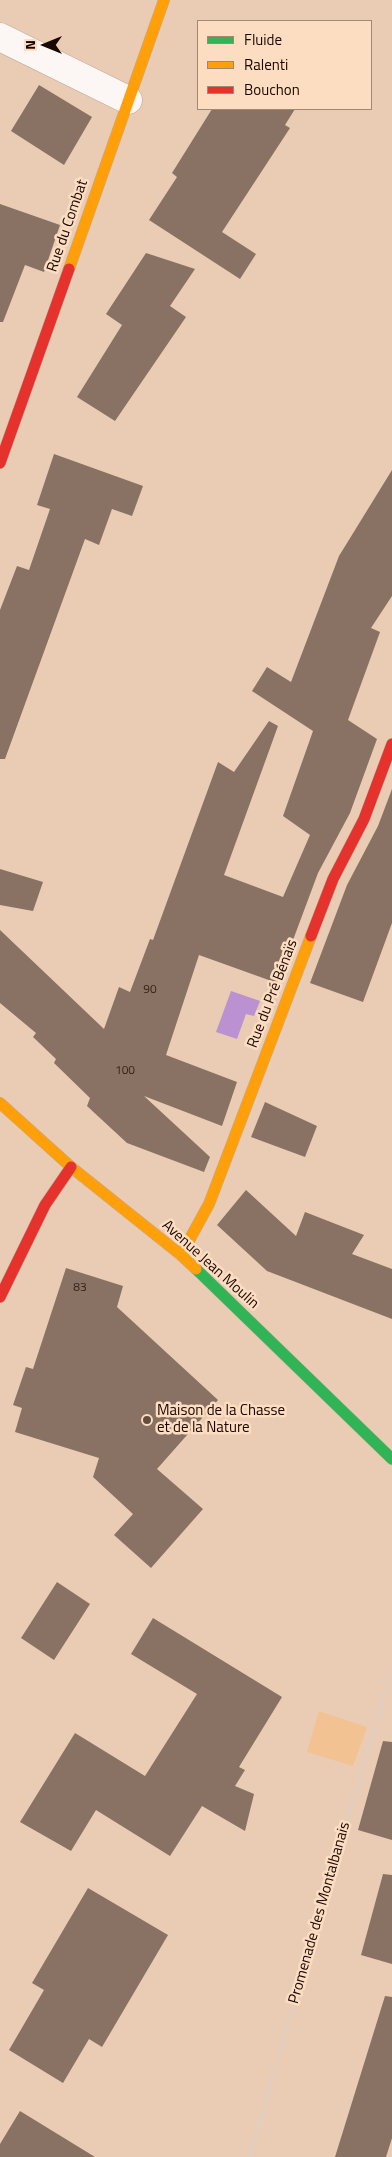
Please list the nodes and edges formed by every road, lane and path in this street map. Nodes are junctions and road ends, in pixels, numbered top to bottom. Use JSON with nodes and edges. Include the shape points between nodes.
{"nodes":[{"id":1,"x":164,"y":0,"type":"edge"},
{"id":2,"x":0,"y":37,"type":"edge"},
{"id":3,"x":128,"y":100,"type":"junction"},
{"id":4,"x":0,"y":463,"type":"edge"},
{"id":5,"x":392,"y":744,"type":"edge"},
{"id":6,"x":0,"y":1103,"type":"edge"},
{"id":7,"x":71,"y":1168,"type":"junction"},
{"id":8,"x":181,"y":1255,"type":"junction"},
{"id":9,"x":0,"y":1297,"type":"edge"},
{"id":10,"x":392,"y":1459,"type":"edge"},
{"id":11,"x":392,"y":1668,"type":"edge"},
{"id":12,"x":249,"y":2157,"type":"edge"}],
"edges":[{"from":1,"to":3,"type":"street","name":"Rue du Combat"},
{"from":2,"to":3,"type":"street"},
{"from":3,"to":4,"type":"street","name":"Rue du Combat"},
{"from":5,"to":8,"type":"street","name":"Rue du Pré Bénaïs","via":[[364,819],[333,879],[209,1204]]},
{"from":6,"to":7,"type":"street","name":"Avenue Jean Moulin"},
{"from":7,"to":8,"type":"street","name":"Avenue Jean Moulin"},
{"from":7,"to":9,"type":"street","via":[[45,1205]]},
{"from":8,"to":10,"type":"street","name":"Avenue Jean Moulin"},
{"from":11,"to":12,"type":"path","name":"Promenade des Montalbanais"}]}
